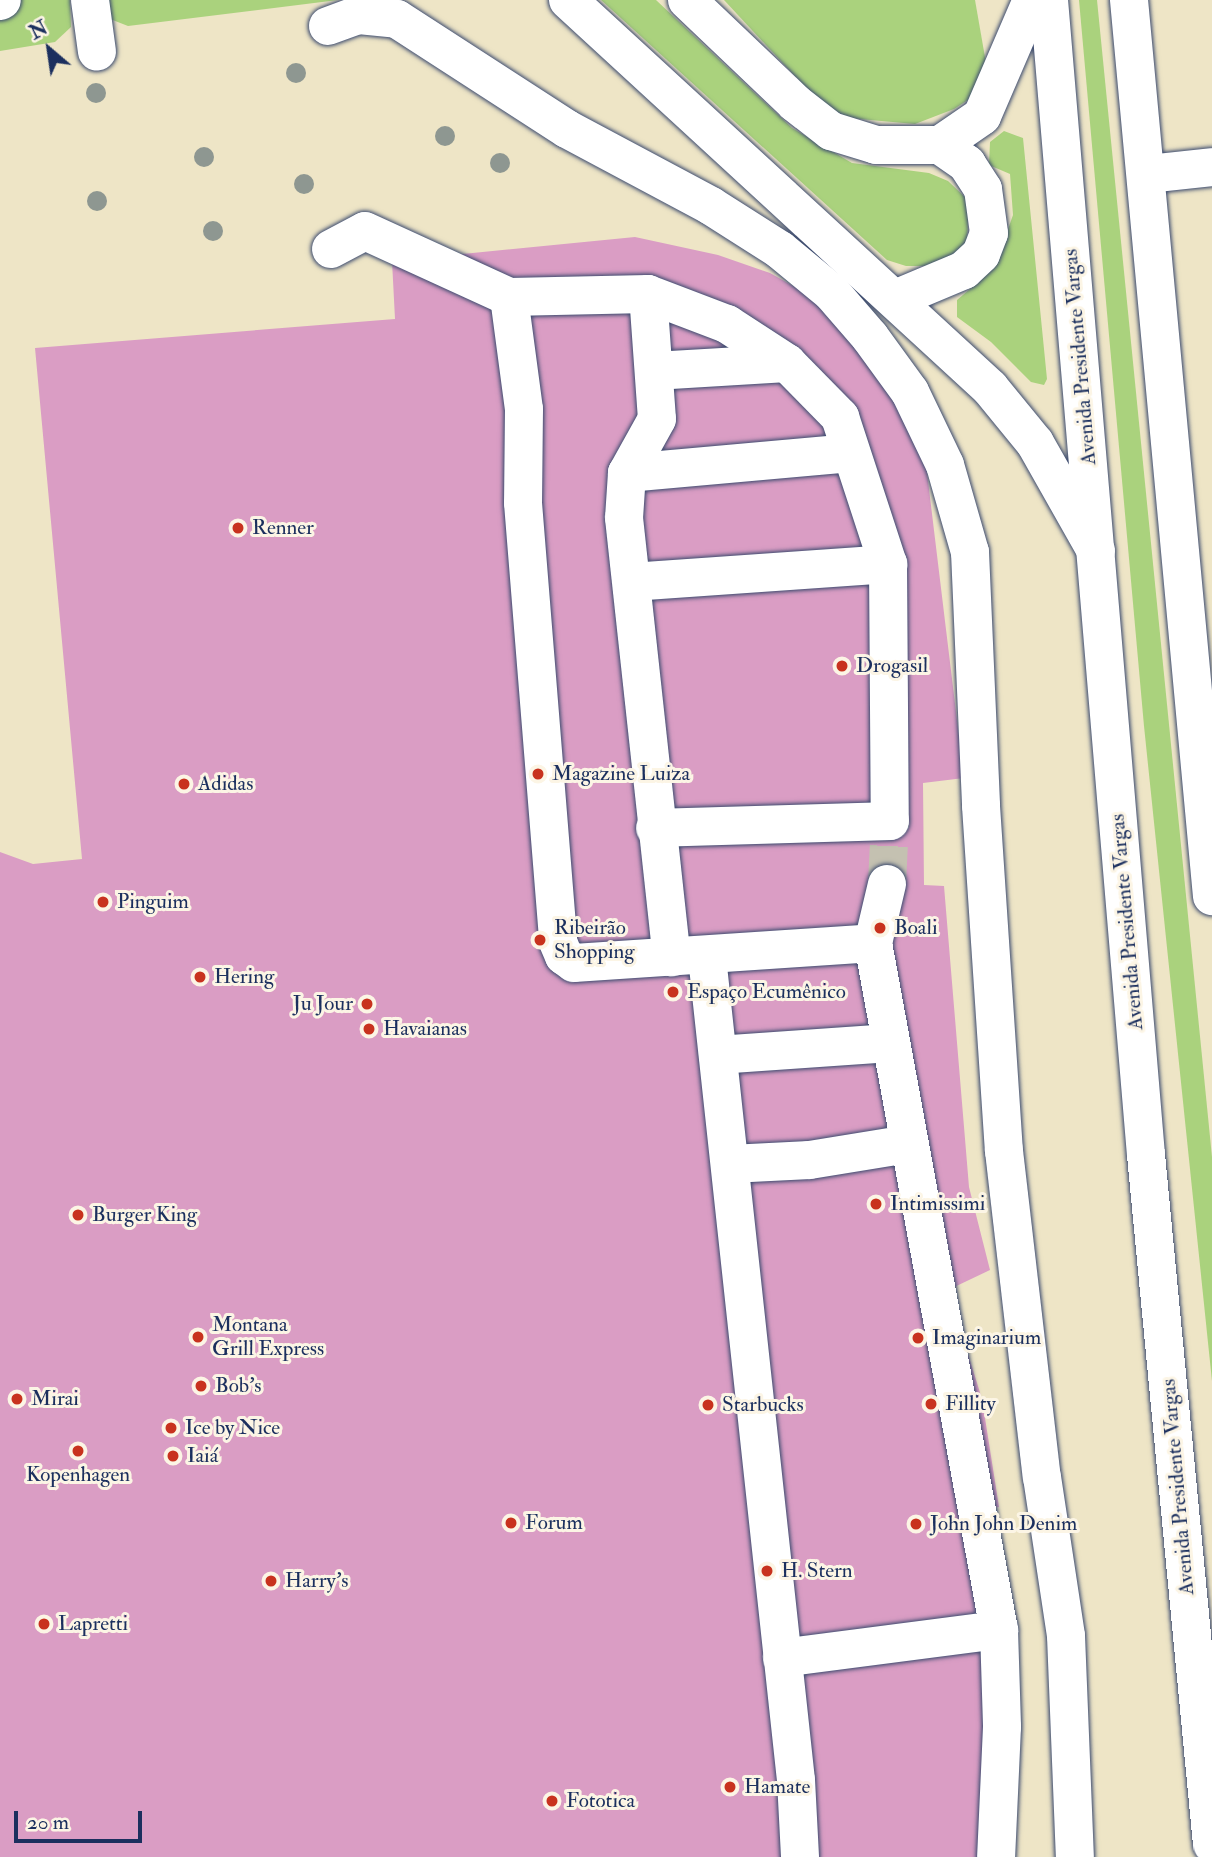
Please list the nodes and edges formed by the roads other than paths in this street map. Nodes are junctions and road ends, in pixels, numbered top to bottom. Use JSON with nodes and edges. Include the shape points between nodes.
{"nodes":[{"id":1,"x":90,"y":0,"type":"edge"},
{"id":2,"x":568,"y":0,"type":"edge"},
{"id":3,"x":687,"y":0,"type":"edge"},
{"id":4,"x":1032,"y":0,"type":"edge"},
{"id":5,"x":1049,"y":0,"type":"edge"},
{"id":6,"x":1129,"y":0,"type":"edge"},
{"id":7,"x":328,"y":26,"type":"dead end"},
{"id":8,"x":97,"y":52,"type":"dead end"},
{"id":9,"x":940,"y":145,"type":"junction"},
{"id":10,"x":1212,"y":167,"type":"edge"},
{"id":11,"x":1147,"y":174,"type":"junction"},
{"id":12,"x":331,"y":249,"type":"dead end"},
{"id":13,"x":648,"y":294,"type":"junction"},
{"id":14,"x":509,"y":297,"type":"junction"},
{"id":15,"x":895,"y":299,"type":"junction"},
{"id":16,"x":788,"y":362,"type":"junction"},
{"id":17,"x":654,"y":371,"type":"junction"},
{"id":18,"x":851,"y":453,"type":"junction"},
{"id":19,"x":627,"y":473,"type":"junction"},
{"id":20,"x":1176,"y":519,"type":"junction"},
{"id":21,"x":1096,"y":551,"type":"junction"},
{"id":22,"x":888,"y":564,"type":"junction"},
{"id":23,"x":632,"y":582,"type":"junction"},
{"id":24,"x":1212,"y":612,"type":"edge"},
{"id":25,"x":655,"y":828,"type":"junction"},
{"id":26,"x":887,"y":884,"type":"tunnel mouth"},
{"id":27,"x":1212,"y":895,"type":"edge"},
{"id":28,"x":873,"y":943,"type":"junction"},
{"id":29,"x":689,"y":957,"type":"junction"},
{"id":30,"x":891,"y":1043,"type":"junction"},
{"id":31,"x":718,"y":1055,"type":"junction"},
{"id":32,"x":908,"y":1144,"type":"junction"},
{"id":33,"x":730,"y":1164,"type":"junction"},
{"id":34,"x":999,"y":1630,"type":"junction"},
{"id":35,"x":782,"y":1658,"type":"junction"},
{"id":36,"x":1212,"y":1844,"type":"edge"},
{"id":37,"x":800,"y":1857,"type":"edge"},
{"id":38,"x":996,"y":1857,"type":"edge"},
{"id":39,"x":1075,"y":1857,"type":"edge"}],
"edges":[{"from":1,"to":8,"type":"main road"},
{"from":2,"to":15,"type":"main road"},
{"from":3,"to":9,"type":"main road","via":[[795,103],[831,131],[876,145]]},
{"from":4,"to":9,"type":"main road","via":[[982,116]]},
{"from":5,"to":21,"type":"main road","name":"Avenida Presidente Vargas"},
{"from":6,"to":11,"type":"main road"},
{"from":7,"to":39,"type":"main road","via":[[359,15],[397,19],[566,129],[711,206],[780,250],[832,293],[870,337],[909,392],[945,465],[970,552],[1004,1151],[1042,1477],[1066,1636]]},
{"from":9,"to":15,"type":"main road","via":[[967,164],[983,189],[989,233],[981,254],[964,270]]},
{"from":10,"to":11,"type":"main road"},
{"from":11,"to":20,"type":"main road"},
{"from":12,"to":14,"type":"main road","via":[[365,231]]},
{"from":13,"to":14,"type":"main road"},
{"from":13,"to":16,"type":"main road","via":[[727,324]]},
{"from":13,"to":17,"type":"main road"},
{"from":14,"to":29,"type":"main road","via":[[524,410],[523,503],[558,942],[564,956],[574,963]]},
{"from":15,"to":21,"type":"main road","via":[[990,388],[1035,443]]},
{"from":16,"to":17,"type":"main road"},
{"from":16,"to":18,"type":"main road","via":[[840,417]]},
{"from":17,"to":19,"type":"main road","via":[[657,419]]},
{"from":18,"to":19,"type":"main road"},
{"from":18,"to":22,"type":"main road"},
{"from":19,"to":23,"type":"main road","via":[[624,518]]},
{"from":20,"to":24,"type":"main road","via":[[1206,585]]},
{"from":20,"to":27,"type":"main road"},
{"from":21,"to":36,"type":"main road","name":"Avenida Presidente Vargas","via":[[1146,1155]]},
{"from":22,"to":23,"type":"main road"},
{"from":22,"to":25,"type":"main road","via":[[890,821]]},
{"from":23,"to":25,"type":"main road"},
{"from":25,"to":29,"type":"main road"},
{"from":26,"to":28,"type":"main road"},
{"from":28,"to":29,"type":"main road","via":[[786,946]]},
{"from":28,"to":30,"type":"main road"},
{"from":29,"to":31,"type":"main road"},
{"from":30,"to":31,"type":"main road"},
{"from":30,"to":32,"type":"main road"},
{"from":31,"to":33,"type":"main road"},
{"from":32,"to":33,"type":"main road","via":[[810,1160]]},
{"from":32,"to":34,"type":"main road"},
{"from":33,"to":35,"type":"main road"},
{"from":34,"to":35,"type":"main road"},
{"from":34,"to":38,"type":"main road","via":[[1002,1727]]},
{"from":35,"to":37,"type":"main road"}]}
